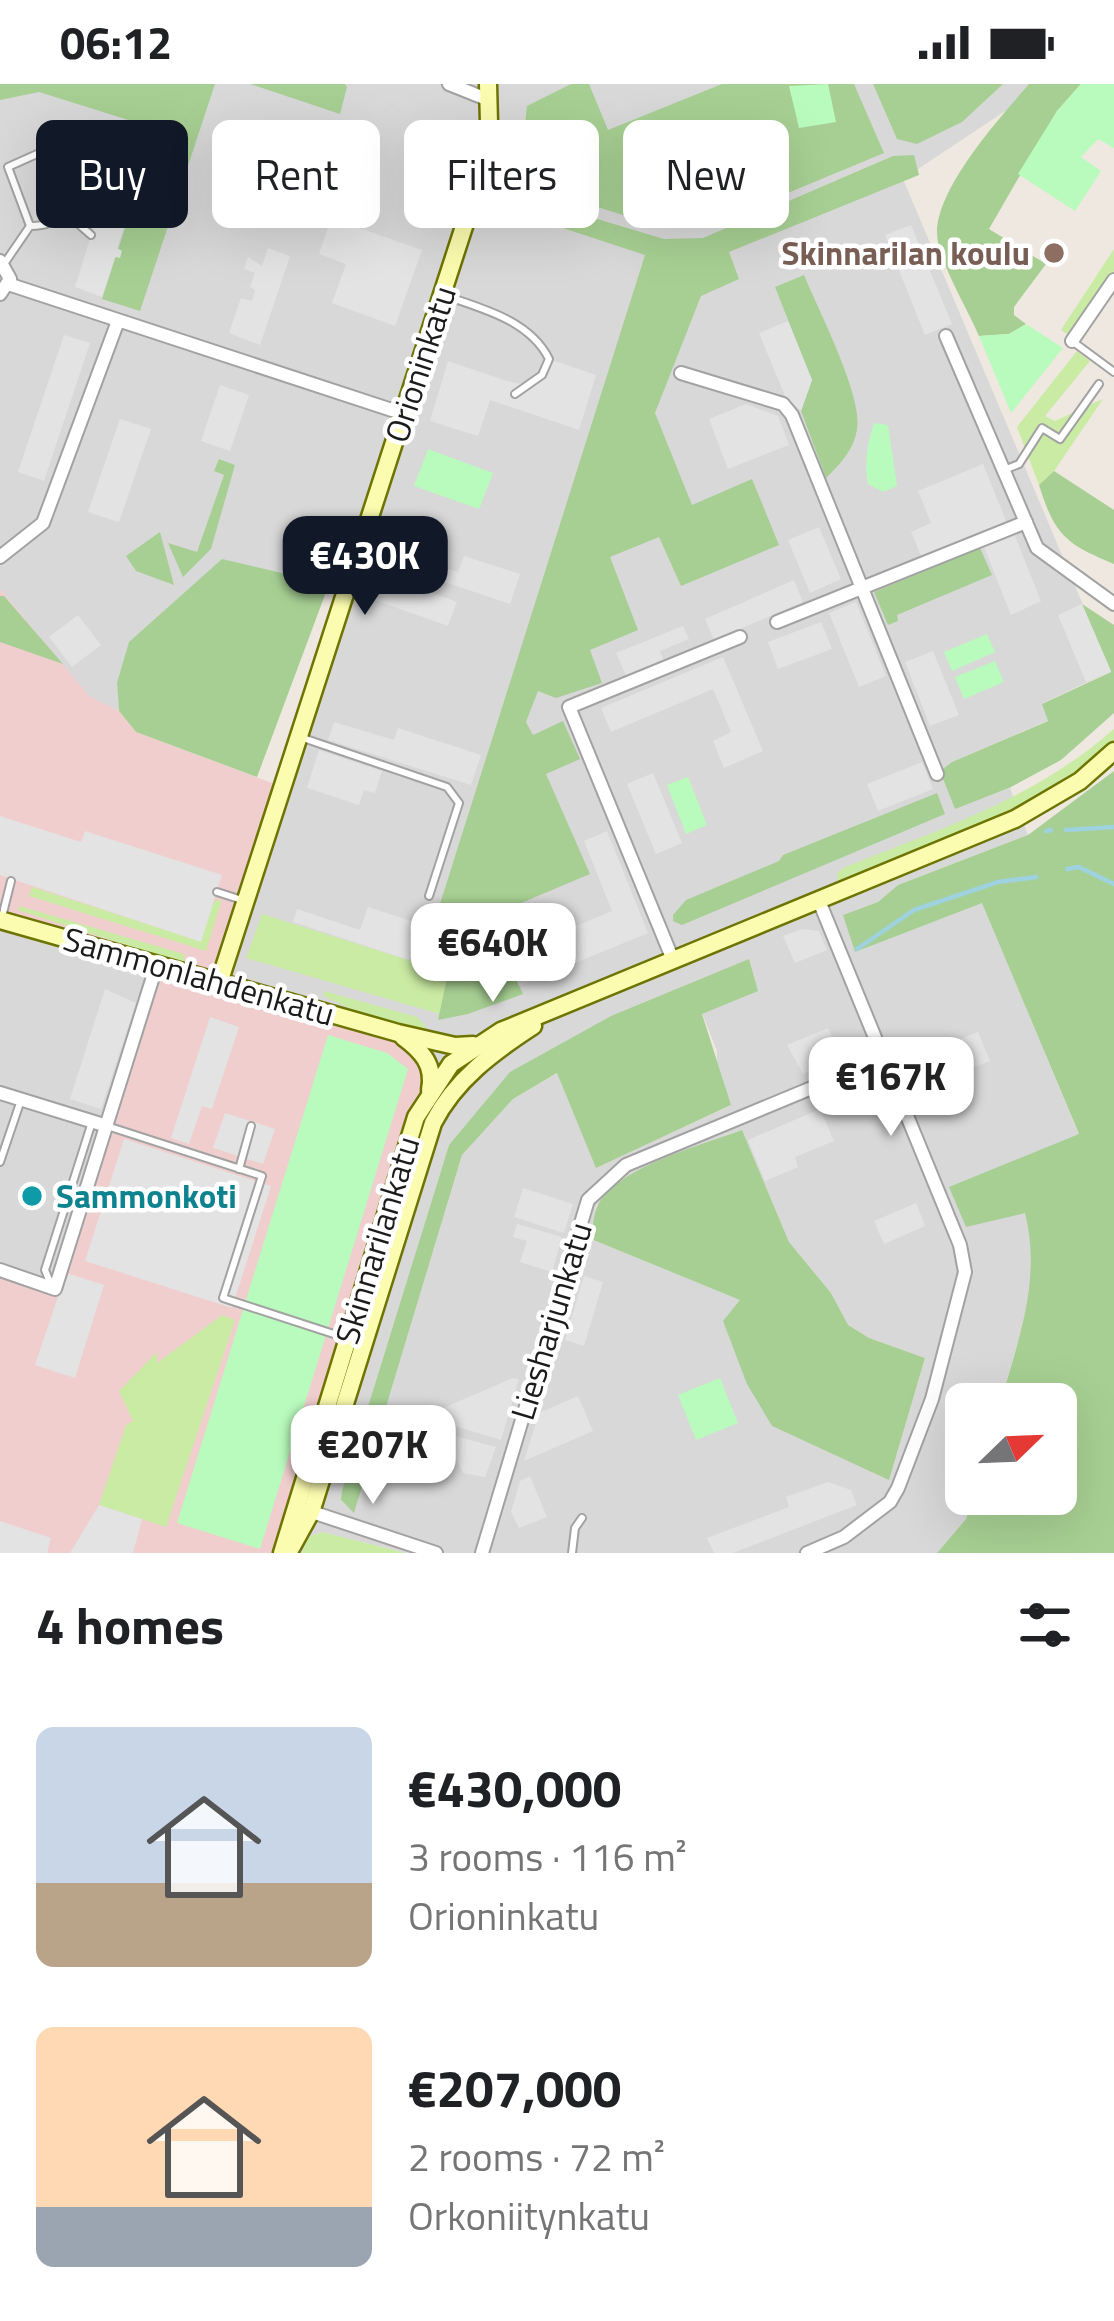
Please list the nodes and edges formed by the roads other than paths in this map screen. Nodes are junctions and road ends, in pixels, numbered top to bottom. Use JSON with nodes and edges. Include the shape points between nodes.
{"nodes":[{"id":1,"x":449,"y":84,"type":"edge"},
{"id":2,"x":489,"y":92,"type":"edge"},
{"id":3,"x":36,"y":154,"type":"edge"},
{"id":4,"x":30,"y":226,"type":"junction"},
{"id":5,"x":36,"y":226,"type":"edge"},
{"id":6,"x":83,"y":228,"type":"edge"},
{"id":7,"x":91,"y":235,"type":"dead end"},
{"id":8,"x":2,"y":263,"type":"edge"},
{"id":9,"x":1114,"y":280,"type":"edge"},
{"id":10,"x":4,"y":289,"type":"edge"},
{"id":11,"x":442,"y":295,"type":"junction"},
{"id":12,"x":118,"y":322,"type":"junction"},
{"id":13,"x":946,"y":336,"type":"dead end"},
{"id":14,"x":1072,"y":341,"type":"joint"},
{"id":15,"x":1114,"y":371,"type":"edge"},
{"id":16,"x":681,"y":373,"type":"dead end"},
{"id":17,"x":1099,"y":384,"type":"dead end"},
{"id":18,"x":515,"y":394,"type":"dead end"},
{"id":19,"x":404,"y":414,"type":"junction"},
{"id":20,"x":1004,"y":470,"type":"junction"},
{"id":21,"x":1026,"y":522,"type":"junction"},
{"id":22,"x":0,"y":557,"type":"edge"},
{"id":23,"x":862,"y":588,"type":"junction"},
{"id":24,"x":1114,"y":604,"type":"edge"},
{"id":25,"x":777,"y":622,"type":"dead end"},
{"id":26,"x":740,"y":637,"type":"dead end"},
{"id":27,"x":299,"y":737,"type":"junction"},
{"id":28,"x":1114,"y":751,"type":"edge"},
{"id":29,"x":937,"y":774,"type":"dead end"},
{"id":30,"x":11,"y":881,"type":"dead end"},
{"id":31,"x":217,"y":892,"type":"dead end"},
{"id":32,"x":428,"y":896,"type":"dead end"},
{"id":33,"x":246,"y":901,"type":"junction"},
{"id":34,"x":819,"y":901,"type":"junction"},
{"id":35,"x":1,"y":920,"type":"edge"},
{"id":36,"x":673,"y":960,"type":"junction"},
{"id":37,"x":157,"y":964,"type":"junction"},
{"id":38,"x":219,"y":983,"type":"junction"},
{"id":39,"x":568,"y":1002,"type":"junction"},
{"id":40,"x":398,"y":1033,"type":"junction"},
{"id":41,"x":483,"y":1042,"type":"junction"},
{"id":42,"x":443,"y":1044,"type":"junction"},
{"id":43,"x":423,"y":1053,"type":"junction"},
{"id":44,"x":884,"y":1058,"type":"junction"},
{"id":45,"x":454,"y":1063,"type":"junction"},
{"id":46,"x":479,"y":1065,"type":"junction"},
{"id":47,"x":0,"y":1093,"type":"edge"},
{"id":48,"x":437,"y":1096,"type":"junction"},
{"id":49,"x":21,"y":1100,"type":"junction"},
{"id":50,"x":92,"y":1122,"type":"junction"},
{"id":51,"x":107,"y":1126,"type":"junction"},
{"id":52,"x":251,"y":1126,"type":"dead end"},
{"id":53,"x":0,"y":1162,"type":"edge"},
{"id":54,"x":239,"y":1169,"type":"junction"},
{"id":55,"x":0,"y":1270,"type":"edge"},
{"id":56,"x":56,"y":1287,"type":"junction"},
{"id":57,"x":354,"y":1341,"type":"junction"},
{"id":58,"x":302,"y":1508,"type":"junction"},
{"id":59,"x":581,"y":1518,"type":"dead end"},
{"id":60,"x":285,"y":1553,"type":"edge"},
{"id":61,"x":436,"y":1553,"type":"edge"},
{"id":62,"x":482,"y":1553,"type":"edge"},
{"id":63,"x":572,"y":1553,"type":"edge"},
{"id":64,"x":807,"y":1553,"type":"edge"}],
"edges":[{"from":1,"to":2,"type":"street"},
{"from":2,"to":11,"type":"main road","name":"Orioninkatu","via":[[484,156]]},
{"from":3,"to":4,"type":"lane","via":[[8,167]]},
{"from":4,"to":5,"type":"lane"},
{"from":4,"to":8,"type":"lane"},
{"from":6,"to":7,"type":"lane"},
{"from":8,"to":10,"type":"street","via":[[9,274]]},
{"from":9,"to":14,"type":"street"},
{"from":10,"to":12,"type":"street"},
{"from":11,"to":18,"type":"lane","via":[[526,327],[542,345],[549,358],[542,375]]},
{"from":11,"to":19,"type":"main road","name":"Orioninkatu"},
{"from":12,"to":19,"type":"street"},
{"from":12,"to":22,"type":"street","via":[[43,524]]},
{"from":13,"to":20,"type":"street"},
{"from":14,"to":15,"type":"lane"},
{"from":16,"to":23,"type":"street","via":[[783,404]]},
{"from":17,"to":20,"type":"lane","via":[[1060,439],[1042,428],[1018,464]]},
{"from":19,"to":27,"type":"main road","name":"Orioninkatu"},
{"from":20,"to":21,"type":"street"},
{"from":21,"to":23,"type":"street"},
{"from":21,"to":24,"type":"street","via":[[1037,548]]},
{"from":23,"to":25,"type":"street"},
{"from":23,"to":29,"type":"street"},
{"from":26,"to":36,"type":"street","via":[[569,706]]},
{"from":27,"to":32,"type":"lane","via":[[457,797]]},
{"from":27,"to":33,"type":"main road","name":"Orioninkatu"},
{"from":28,"to":34,"type":"main road","name":"Skinnarilankatu","via":[[1015,819]]},
{"from":30,"to":35,"type":"lane"},
{"from":31,"to":33,"type":"lane"},
{"from":33,"to":38,"type":"main road","name":"Orioninkatu"},
{"from":34,"to":36,"type":"main road","name":"Skinnarilankatu"},
{"from":34,"to":44,"type":"street"},
{"from":35,"to":37,"type":"main road","name":"Sammonlahdenkatu"},
{"from":36,"to":39,"type":"main road","name":"Skinnarilankatu"},
{"from":37,"to":38,"type":"main road","name":"Sammonlahdenkatu"},
{"from":37,"to":51,"type":"street"},
{"from":38,"to":40,"type":"main road","name":"Sammonlahdenkatu"},
{"from":39,"to":41,"type":"main road","name":"Skinnarilankatu"},
{"from":39,"to":46,"type":"main road","name":"Skinnarilankatu"},
{"from":40,"to":42,"type":"main road","name":"Sammonlahdenkatu"},
{"from":40,"to":43,"type":"main road","name":"Sammonlahdenkatu"},
{"from":41,"to":42,"type":"main road","name":"Sammonlahdenkatu"},
{"from":41,"to":45,"type":"main road","name":"Skinnarilankatu"},
{"from":42,"to":45,"type":"main road"},
{"from":43,"to":45,"type":"main road","name":"Sammonlahdenkatu"},
{"from":43,"to":48,"type":"main road"},
{"from":44,"to":62,"type":"street","name":"Liesharjunkatu","via":[[626,1165],[588,1200]]},
{"from":44,"to":64,"type":"street","via":[[965,1272],[932,1399],[890,1502],[844,1538]]},
{"from":45,"to":46,"type":"main road","name":"Sammonlahdenkatu"},
{"from":45,"to":48,"type":"main road","name":"Skinnarilankatu"},
{"from":46,"to":48,"type":"main road","name":"Skinnarilankatu"},
{"from":47,"to":49,"type":"street"},
{"from":48,"to":57,"type":"main road","name":"Skinnarilankatu"},
{"from":49,"to":50,"type":"street"},
{"from":49,"to":53,"type":"lane"},
{"from":50,"to":51,"type":"street"},
{"from":50,"to":56,"type":"lane","via":[[45,1270]]},
{"from":51,"to":54,"type":"lane"},
{"from":51,"to":56,"type":"street"},
{"from":52,"to":54,"type":"lane"},
{"from":54,"to":57,"type":"lane","via":[[262,1176],[223,1298]]},
{"from":55,"to":56,"type":"street"},
{"from":57,"to":58,"type":"main road","name":"Skinnarilankatu"},
{"from":58,"to":60,"type":"main road","name":"Skinnarilankatu"},
{"from":58,"to":61,"type":"street"},
{"from":59,"to":63,"type":"lane"}]}
